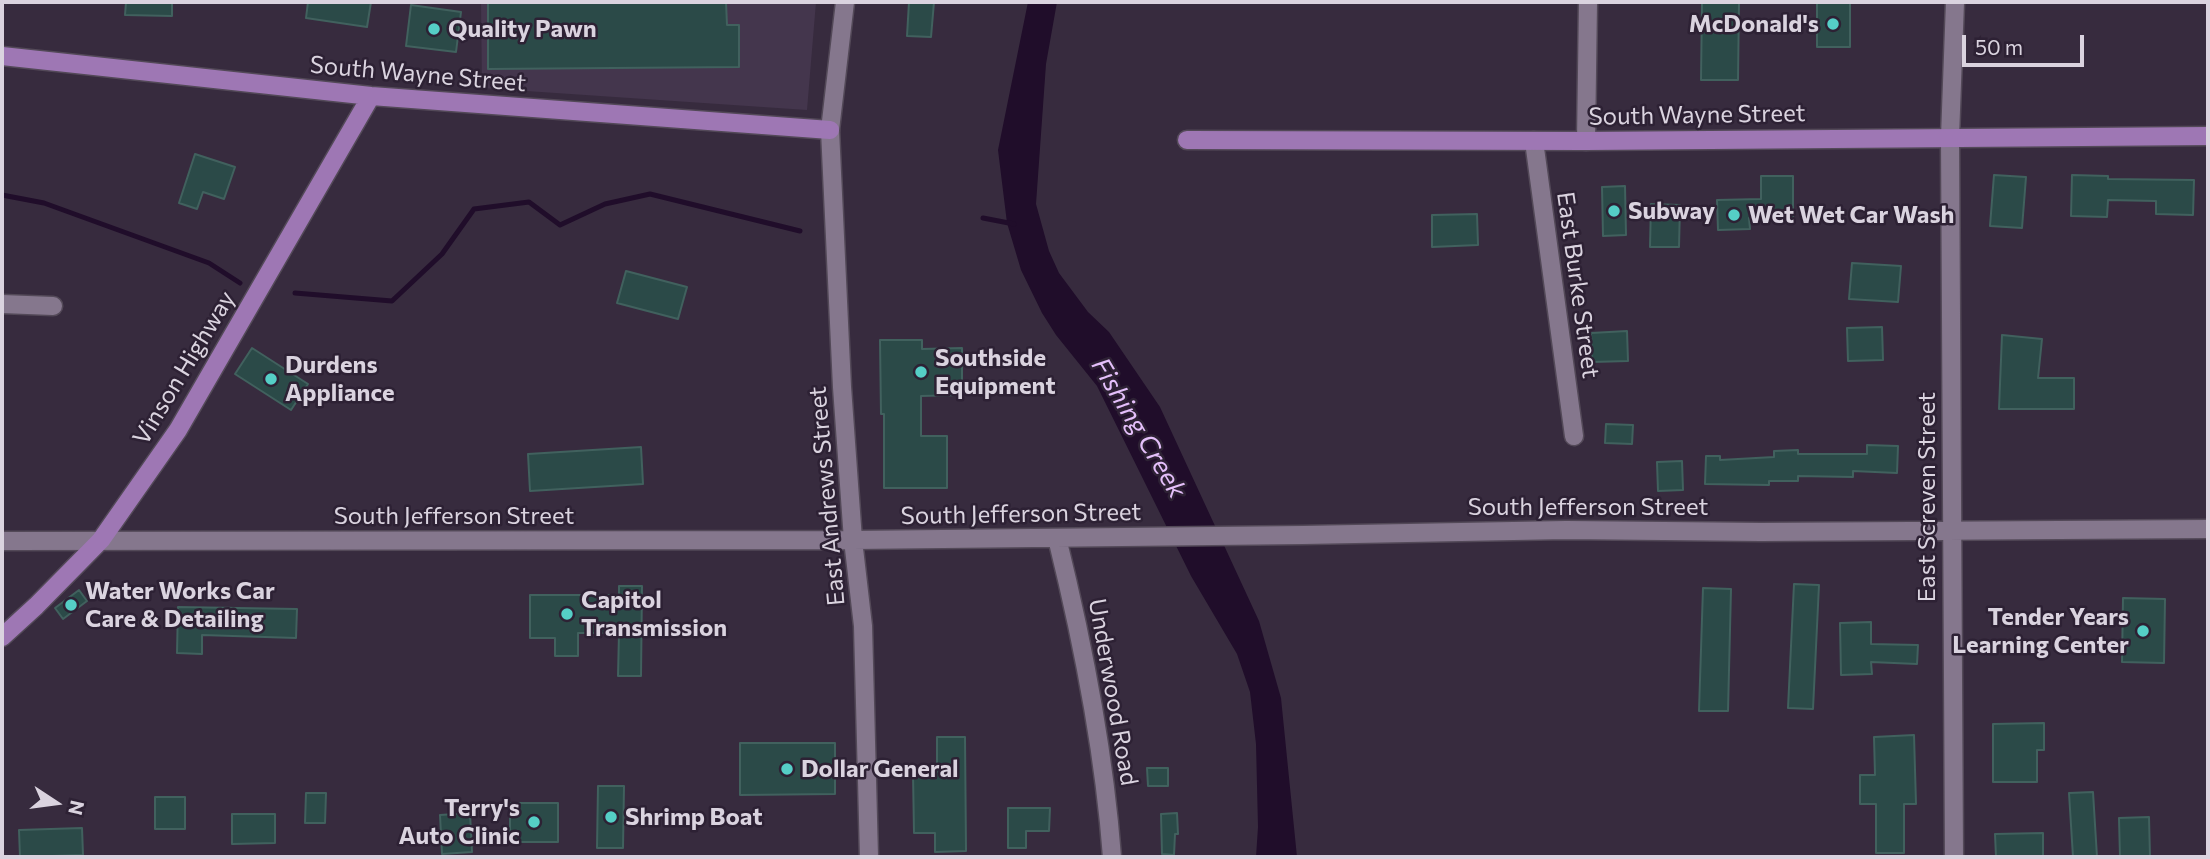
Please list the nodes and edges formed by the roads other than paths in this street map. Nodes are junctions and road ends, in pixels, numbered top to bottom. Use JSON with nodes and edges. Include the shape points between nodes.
{"nodes":[{"id":1,"x":845,"y":2,"type":"edge"},
{"id":2,"x":1588,"y":2,"type":"edge"},
{"id":3,"x":1955,"y":2,"type":"edge"},
{"id":4,"x":2,"y":56,"type":"edge"},
{"id":5,"x":371,"y":96,"type":"junction"},
{"id":6,"x":830,"y":130,"type":"junction"},
{"id":7,"x":2208,"y":136,"type":"edge"},
{"id":8,"x":1950,"y":137,"type":"junction"},
{"id":9,"x":1187,"y":140,"type":"dead end"},
{"id":10,"x":1534,"y":141,"type":"junction"},
{"id":11,"x":1586,"y":141,"type":"junction"},
{"id":12,"x":2,"y":304,"type":"edge"},
{"id":13,"x":53,"y":306,"type":"dead end"},
{"id":14,"x":1574,"y":436,"type":"dead end"},
{"id":15,"x":2208,"y":529,"type":"edge"},
{"id":16,"x":1952,"y":530,"type":"junction"},
{"id":17,"x":1057,"y":538,"type":"junction"},
{"id":18,"x":101,"y":540,"type":"junction"},
{"id":19,"x":853,"y":540,"type":"junction"},
{"id":20,"x":2,"y":541,"type":"edge"},
{"id":21,"x":2,"y":637,"type":"edge"},
{"id":22,"x":869,"y":857,"type":"edge"},
{"id":23,"x":1112,"y":857,"type":"edge"},
{"id":24,"x":1954,"y":857,"type":"edge"}],
"edges":[{"from":1,"to":6,"type":"street","name":"East Andrews Street"},
{"from":2,"to":11,"type":"street"},
{"from":3,"to":8,"type":"street","name":"East Screven Street"},
{"from":4,"to":5,"type":"main road","name":"South Wayne Street"},
{"from":5,"to":6,"type":"main road","name":"South Wayne Street"},
{"from":5,"to":18,"type":"main road","name":"Vinson Highway","via":[[178,430]]},
{"from":6,"to":19,"type":"street","name":"East Andrews Street"},
{"from":7,"to":8,"type":"main road","name":"South Wayne Street"},
{"from":8,"to":11,"type":"main road","name":"South Wayne Street"},
{"from":8,"to":16,"type":"street","name":"East Screven Street"},
{"from":9,"to":10,"type":"main road","name":"South Wayne Street"},
{"from":10,"to":11,"type":"main road","name":"South Wayne Street"},
{"from":10,"to":14,"type":"street","name":"East Burke Street"},
{"from":12,"to":13,"type":"street"},
{"from":15,"to":16,"type":"street","name":"South Jefferson Street"},
{"from":16,"to":17,"type":"street","name":"South Jefferson Street"},
{"from":16,"to":24,"type":"street","name":"East Screven Street"},
{"from":17,"to":19,"type":"street","name":"South Jefferson Street"},
{"from":17,"to":23,"type":"street","name":"Underwood Road","via":[[1088,672]]},
{"from":18,"to":19,"type":"street","name":"South Jefferson Street"},
{"from":18,"to":20,"type":"street","name":"South Jefferson Street"},
{"from":18,"to":21,"type":"main road","name":"Vinson Highway"},
{"from":19,"to":22,"type":"street","name":"East Andrews Street","via":[[863,626]]}]}
